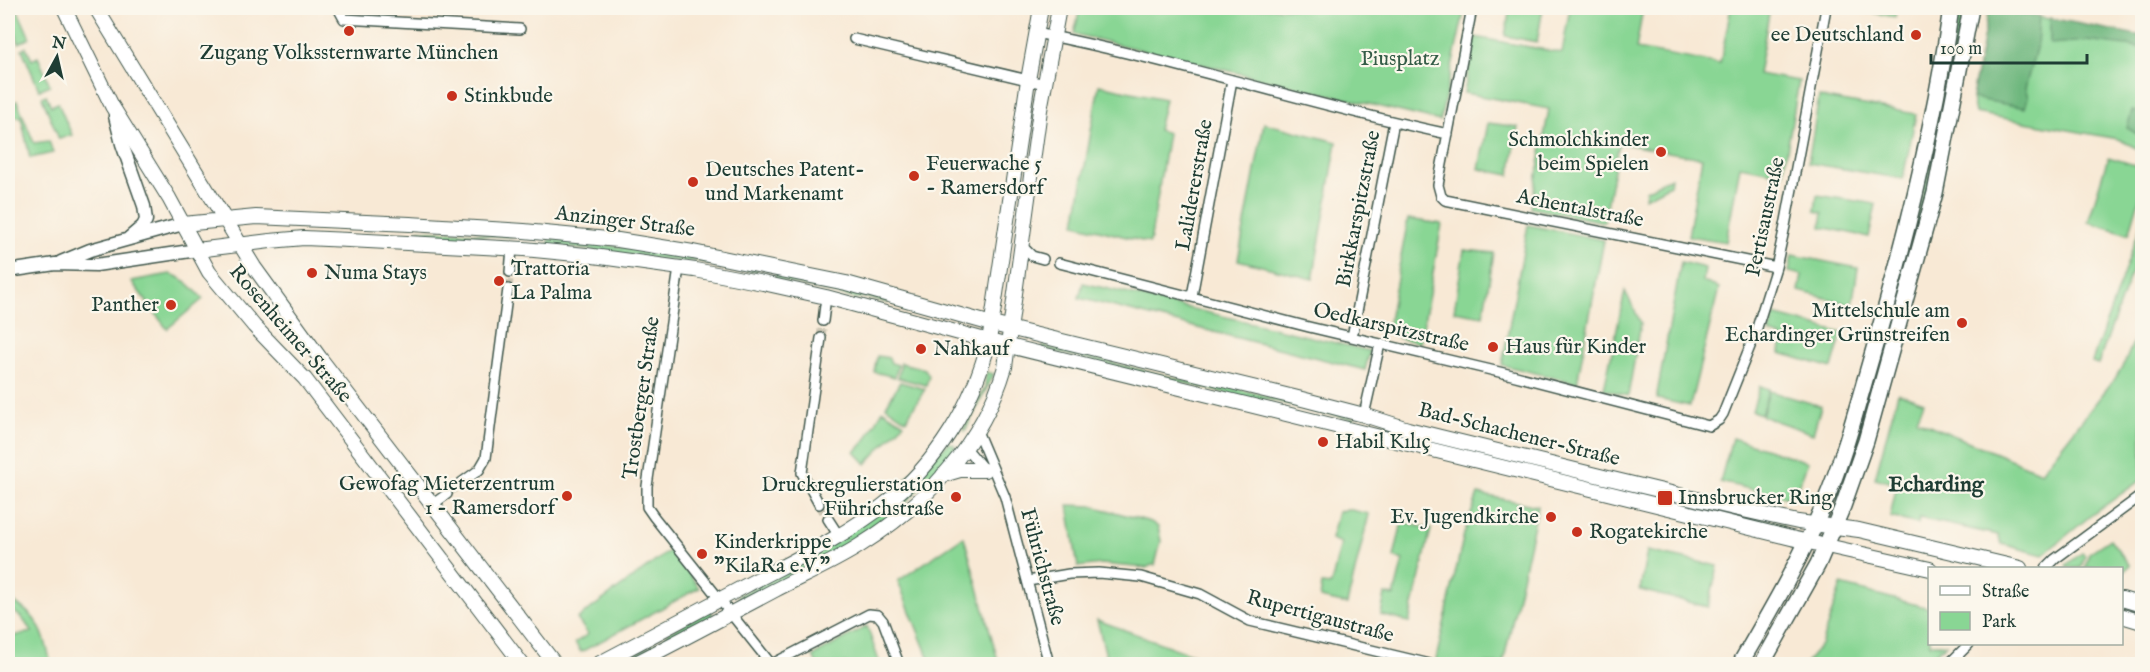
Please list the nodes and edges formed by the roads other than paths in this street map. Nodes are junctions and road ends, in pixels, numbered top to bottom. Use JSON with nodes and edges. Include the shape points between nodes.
{"nodes":[{"id":1,"x":64,"y":8,"type":"edge"},
{"id":2,"x":96,"y":8,"type":"edge"},
{"id":3,"x":338,"y":8,"type":"edge"},
{"id":4,"x":1041,"y":8,"type":"edge"},
{"id":5,"x":1059,"y":8,"type":"edge"},
{"id":6,"x":1472,"y":8,"type":"edge"},
{"id":7,"x":1826,"y":8,"type":"edge"},
{"id":8,"x":1952,"y":8,"type":"edge"},
{"id":9,"x":1971,"y":8,"type":"edge"},
{"id":10,"x":520,"y":29,"type":"dead end"},
{"id":11,"x":1036,"y":33,"type":"junction"},
{"id":12,"x":1053,"y":36,"type":"junction"},
{"id":13,"x":854,"y":39,"type":"dead end"},
{"id":14,"x":1028,"y":80,"type":"junction"},
{"id":15,"x":1232,"y":80,"type":"junction"},
{"id":16,"x":1045,"y":84,"type":"junction"},
{"id":17,"x":112,"y":106,"type":"junction"},
{"id":18,"x":1394,"y":122,"type":"junction"},
{"id":19,"x":1448,"y":134,"type":"junction"},
{"id":20,"x":224,"y":219,"type":"junction"},
{"id":21,"x":183,"y":224,"type":"junction"},
{"id":22,"x":129,"y":238,"type":"junction"},
{"id":23,"x":241,"y":245,"type":"junction"},
{"id":24,"x":1022,"y":246,"type":"junction"},
{"id":25,"x":512,"y":248,"type":"junction"},
{"id":26,"x":197,"y":250,"type":"junction"},
{"id":27,"x":1043,"y":259,"type":"dead end"},
{"id":28,"x":1059,"y":263,"type":"dead end"},
{"id":29,"x":55,"y":264,"type":"junction"},
{"id":30,"x":1776,"y":267,"type":"junction"},
{"id":31,"x":679,"y":268,"type":"junction"},
{"id":32,"x":8,"y":271,"type":"edge"},
{"id":33,"x":510,"y":272,"type":"tunnel mouth"},
{"id":34,"x":508,"y":289,"type":"tunnel mouth"},
{"id":35,"x":1192,"y":296,"type":"junction"},
{"id":36,"x":826,"y":297,"type":"junction"},
{"id":37,"x":823,"y":321,"type":"tunnel mouth"},
{"id":38,"x":992,"y":324,"type":"junction"},
{"id":39,"x":1011,"y":328,"type":"junction"},
{"id":40,"x":1352,"y":337,"type":"junction"},
{"id":41,"x":820,"y":338,"type":"tunnel mouth"},
{"id":42,"x":989,"y":341,"type":"junction"},
{"id":43,"x":1380,"y":344,"type":"junction"},
{"id":44,"x":1009,"y":346,"type":"junction"},
{"id":45,"x":1364,"y":415,"type":"junction"},
{"id":46,"x":1714,"y":424,"type":"joint"},
{"id":47,"x":954,"y":427,"type":"junction"},
{"id":48,"x":1356,"y":430,"type":"junction"},
{"id":49,"x":977,"y":431,"type":"junction"},
{"id":50,"x":966,"y":448,"type":"junction"},
{"id":51,"x":984,"y":470,"type":"junction"},
{"id":52,"x":943,"y":475,"type":"junction"},
{"id":53,"x":998,"y":480,"type":"junction"},
{"id":54,"x":461,"y":483,"type":"tunnel mouth"},
{"id":55,"x":447,"y":494,"type":"tunnel mouth"},
{"id":56,"x":2142,"y":495,"type":"edge"},
{"id":57,"x":819,"y":504,"type":"tunnel mouth"},
{"id":58,"x":432,"y":505,"type":"junction"},
{"id":59,"x":828,"y":519,"type":"tunnel mouth"},
{"id":60,"x":1815,"y":524,"type":"junction"},
{"id":61,"x":1835,"y":526,"type":"junction"},
{"id":62,"x":839,"y":536,"type":"junction"},
{"id":63,"x":1807,"y":541,"type":"junction"},
{"id":64,"x":1826,"y":546,"type":"junction"},
{"id":65,"x":2016,"y":567,"type":"edge"},
{"id":66,"x":2047,"y":567,"type":"edge"},
{"id":67,"x":1928,"y":569,"type":"edge"},
{"id":68,"x":1028,"y":581,"type":"junction"},
{"id":69,"x":714,"y":595,"type":"junction"},
{"id":70,"x":2123,"y":600,"type":"edge"},
{"id":71,"x":2142,"y":605,"type":"edge"},
{"id":72,"x":729,"y":614,"type":"junction"},
{"id":73,"x":2123,"y":617,"type":"edge"},
{"id":74,"x":2142,"y":622,"type":"edge"},
{"id":75,"x":1968,"y":645,"type":"edge"},
{"id":76,"x":522,"y":664,"type":"edge"},
{"id":77,"x":555,"y":664,"type":"edge"},
{"id":78,"x":598,"y":664,"type":"edge"},
{"id":79,"x":634,"y":664,"type":"edge"},
{"id":80,"x":771,"y":664,"type":"edge"},
{"id":81,"x":899,"y":664,"type":"edge"},
{"id":82,"x":1049,"y":664,"type":"edge"},
{"id":83,"x":1430,"y":664,"type":"edge"},
{"id":84,"x":1740,"y":664,"type":"edge"},
{"id":85,"x":1762,"y":664,"type":"edge"},
{"id":86,"x":1949,"y":664,"type":"edge"}],
"edges":[{"from":1,"to":17,"type":"main road","name":"Rosenheimer Straße"},
{"from":2,"to":20,"type":"main road","name":"Rosenheimer Straße"},
{"from":3,"to":10,"type":"street","via":[[344,19]]},
{"from":4,"to":11,"type":"main road"},
{"from":5,"to":12,"type":"main road"},
{"from":6,"to":19,"type":"street"},
{"from":7,"to":30,"type":"street","name":"Pertisaustraße"},
{"from":8,"to":60,"type":"main road","via":[[1928,138],[1897,269],[1854,419]]},
{"from":9,"to":61,"type":"main road","via":[[1935,193],[1917,262],[1866,441]]},
{"from":11,"to":12,"type":"street"},
{"from":11,"to":14,"type":"main road"},
{"from":12,"to":15,"type":"street"},
{"from":12,"to":16,"type":"main road"},
{"from":13,"to":14,"type":"street"},
{"from":14,"to":16,"type":"street"},
{"from":14,"to":38,"type":"main road"},
{"from":15,"to":18,"type":"street"},
{"from":15,"to":35,"type":"street","name":"Lalidererstraße"},
{"from":16,"to":24,"type":"main road"},
{"from":17,"to":21,"type":"main road","name":"Rosenheimer Straße"},
{"from":17,"to":22,"type":"street","via":[[146,220]]},
{"from":18,"to":19,"type":"street"},
{"from":18,"to":40,"type":"street","name":"Birkkarspitzstraße"},
{"from":19,"to":30,"type":"street","name":"Achentalstraße","via":[[1438,185],[1441,196],[1450,202]]},
{"from":20,"to":21,"type":"main road","name":"Anzinger Straße"},
{"from":20,"to":23,"type":"main road","name":"Rosenheimer Straße"},
{"from":20,"to":38,"type":"main road","name":"Anzinger Straße","via":[[422,225],[618,240],[779,268]]},
{"from":21,"to":22,"type":"street"},
{"from":21,"to":26,"type":"main road","name":"Rosenheimer Straße"},
{"from":22,"to":29,"type":"street"},
{"from":23,"to":25,"type":"main road","name":"Anzinger Straße","via":[[304,238]]},
{"from":23,"to":26,"type":"main road","name":"Anzinger Straße"},
{"from":23,"to":58,"type":"main road","name":"Rosenheimer Straße","via":[[320,358]]},
{"from":24,"to":27,"type":"street","via":[[1032,256]]},
{"from":24,"to":39,"type":"main road"},
{"from":25,"to":31,"type":"main road","name":"Anzinger Straße"},
{"from":25,"to":33,"type":"street"},
{"from":26,"to":29,"type":"street","via":[[96,265]]},
{"from":26,"to":76,"type":"main road","name":"Rosenheimer Straße","via":[[219,285],[319,397]]},
{"from":28,"to":35,"type":"street","name":"Oedkarspitzstraße"},
{"from":29,"to":32,"type":"street"},
{"from":30,"to":46,"type":"street","name":"Pertisaustraße","via":[[1755,334],[1723,414]]},
{"from":31,"to":36,"type":"main road","name":"Anzinger Straße"},
{"from":31,"to":69,"type":"street","name":"Trostberger Straße","via":[[647,503]]},
{"from":34,"to":54,"type":"street","via":[[486,458],[479,470]]},
{"from":35,"to":40,"type":"street","name":"Oedkarspitzstraße"},
{"from":36,"to":37,"type":"street"},
{"from":36,"to":42,"type":"main road","name":"Anzinger Straße"},
{"from":38,"to":39,"type":"main road","name":"Anzinger Straße"},
{"from":38,"to":42,"type":"main road"},
{"from":39,"to":44,"type":"main road"},
{"from":39,"to":45,"type":"main road","name":"Bad-Schachener-Straße"},
{"from":40,"to":43,"type":"street","name":"Oedkarspitzstraße"},
{"from":41,"to":57,"type":"street","via":[[802,472]]},
{"from":42,"to":44,"type":"main road","name":"Anzinger Straße"},
{"from":42,"to":47,"type":"main road","via":[[977,380]]},
{"from":43,"to":45,"type":"street"},
{"from":43,"to":46,"type":"street","name":"Oedkarspitzstraße","via":[[1702,425]]},
{"from":44,"to":48,"type":"main road","name":"Bad-Schachener-Straße"},
{"from":44,"to":49,"type":"main road","via":[[999,386]]},
{"from":45,"to":48,"type":"main road"},
{"from":45,"to":60,"type":"main road","name":"Bad-Schachener-Straße","via":[[1616,480]]},
{"from":47,"to":50,"type":"main road"},
{"from":47,"to":62,"type":"main road","via":[[905,486]]},
{"from":48,"to":63,"type":"main road","name":"Bad-Schachener-Straße"},
{"from":49,"to":50,"type":"main road"},
{"from":49,"to":53,"type":"street","name":"Führichstraße"},
{"from":50,"to":51,"type":"street"},
{"from":50,"to":52,"type":"main road"},
{"from":51,"to":52,"type":"main road"},
{"from":51,"to":53,"type":"street"},
{"from":52,"to":72,"type":"main road","via":[[905,513],[858,546]]},
{"from":53,"to":68,"type":"street","name":"Führichstraße"},
{"from":55,"to":58,"type":"street"},
{"from":56,"to":66,"type":"street"},
{"from":58,"to":77,"type":"main road","name":"Rosenheimer Straße"},
{"from":59,"to":62,"type":"street"},
{"from":60,"to":61,"type":"main road","name":"Bad-Schachener-Straße"},
{"from":60,"to":63,"type":"main road"},
{"from":61,"to":64,"type":"main road"},
{"from":61,"to":65,"type":"main road","name":"Bad-Schachener-Straße"},
{"from":62,"to":69,"type":"main road"},
{"from":63,"to":64,"type":"main road","name":"Bad-Schachener-Straße"},
{"from":63,"to":84,"type":"main road"},
{"from":64,"to":67,"type":"main road","name":"Bad-Schachener-Straße"},
{"from":64,"to":85,"type":"main road"},
{"from":68,"to":82,"type":"street","name":"Führichstraße"},
{"from":68,"to":83,"type":"street","name":"Rupertigaustraße","via":[[1069,574],[1141,577],[1200,594],[1250,621]]},
{"from":69,"to":72,"type":"street","name":"Trostberger Straße"},
{"from":69,"to":78,"type":"main road"},
{"from":70,"to":71,"type":"main road"},
{"from":72,"to":79,"type":"main road"},
{"from":72,"to":80,"type":"street","name":"Trostberger Straße"},
{"from":73,"to":74,"type":"main road"},
{"from":75,"to":86,"type":"street"},
{"from":80,"to":81,"type":"street","via":[[869,614],[878,615],[883,621]]}]}
